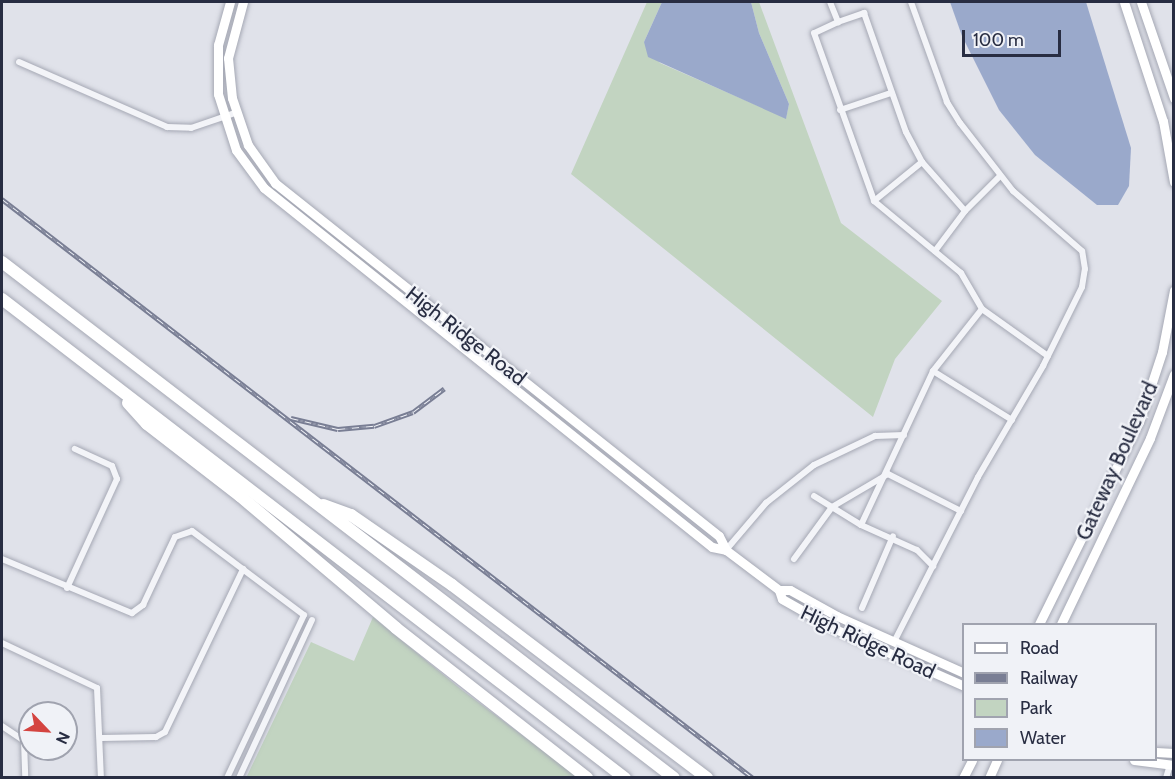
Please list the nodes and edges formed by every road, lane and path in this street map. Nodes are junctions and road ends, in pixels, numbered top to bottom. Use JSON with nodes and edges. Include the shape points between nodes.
{"nodes":[{"id":1,"x":230,"y":2,"type":"edge"},
{"id":2,"x":243,"y":2,"type":"edge"},
{"id":3,"x":830,"y":2,"type":"edge"},
{"id":4,"x":911,"y":2,"type":"edge"},
{"id":5,"x":1124,"y":2,"type":"edge"},
{"id":6,"x":1141,"y":2,"type":"edge"},
{"id":7,"x":838,"y":22,"type":"junction"},
{"id":8,"x":20,"y":62,"type":"dead end"},
{"id":9,"x":1167,"y":77,"type":"junction"},
{"id":10,"x":1152,"y":83,"type":"junction"},
{"id":11,"x":891,"y":93,"type":"junction"},
{"id":12,"x":1173,"y":98,"type":"edge"},
{"id":13,"x":840,"y":110,"type":"junction"},
{"id":14,"x":235,"y":113,"type":"junction"},
{"id":15,"x":224,"y":118,"type":"junction"},
{"id":16,"x":922,"y":162,"type":"junction"},
{"id":17,"x":1000,"y":177,"type":"junction"},
{"id":18,"x":273,"y":180,"type":"junction"},
{"id":19,"x":1173,"y":182,"type":"edge"},
{"id":20,"x":264,"y":188,"type":"junction"},
{"id":21,"x":874,"y":201,"type":"junction"},
{"id":22,"x":965,"y":211,"type":"junction"},
{"id":23,"x":935,"y":251,"type":"junction"},
{"id":24,"x":2,"y":262,"type":"edge"},
{"id":25,"x":389,"y":275,"type":"junction"},
{"id":26,"x":381,"y":284,"type":"junction"},
{"id":27,"x":1173,"y":290,"type":"edge"},
{"id":28,"x":2,"y":299,"type":"edge"},
{"id":29,"x":982,"y":309,"type":"junction"},
{"id":30,"x":490,"y":354,"type":"junction"},
{"id":31,"x":1048,"y":356,"type":"junction"},
{"id":32,"x":482,"y":364,"type":"junction"},
{"id":33,"x":933,"y":371,"type":"junction"},
{"id":34,"x":1173,"y":374,"type":"edge"},
{"id":35,"x":104,"y":378,"type":"junction"},
{"id":36,"x":1012,"y":420,"type":"junction"},
{"id":37,"x":904,"y":435,"type":"junction"},
{"id":38,"x":75,"y":449,"type":"dead end"},
{"id":39,"x":888,"y":474,"type":"junction"},
{"id":40,"x":652,"y":483,"type":"junction"},
{"id":41,"x":644,"y":492,"type":"junction"},
{"id":42,"x":814,"y":496,"type":"dead end"},
{"id":43,"x":310,"y":500,"type":"junction"},
{"id":44,"x":832,"y":507,"type":"junction"},
{"id":45,"x":961,"y":511,"type":"junction"},
{"id":46,"x":861,"y":525,"type":"junction"},
{"id":47,"x":893,"y":536,"type":"junction"},
{"id":48,"x":1078,"y":548,"type":"junction"},
{"id":49,"x":726,"y":550,"type":"junction"},
{"id":50,"x":2,"y":559,"type":"edge"},
{"id":51,"x":794,"y":559,"type":"dead end"},
{"id":52,"x":1090,"y":561,"type":"junction"},
{"id":53,"x":933,"y":566,"type":"junction"},
{"id":54,"x":243,"y":569,"type":"junction"},
{"id":55,"x":67,"y":588,"type":"junction"},
{"id":56,"x":779,"y":590,"type":"junction"},
{"id":57,"x":862,"y":608,"type":"dead end"},
{"id":58,"x":312,"y":620,"type":"dead end"},
{"id":59,"x":1040,"y":623,"type":"edge"},
{"id":60,"x":1061,"y":623,"type":"edge"},
{"id":61,"x":854,"y":624,"type":"junction"},
{"id":62,"x":848,"y":636,"type":"junction"},
{"id":63,"x":894,"y":642,"type":"junction"},
{"id":64,"x":2,"y":643,"type":"edge"},
{"id":65,"x":962,"y":673,"type":"edge"},
{"id":66,"x":962,"y":686,"type":"edge"},
{"id":67,"x":2,"y":726,"type":"edge"},
{"id":68,"x":101,"y":738,"type":"junction"},
{"id":69,"x":1157,"y":753,"type":"edge"},
{"id":70,"x":1157,"y":760,"type":"edge"},
{"id":71,"x":1173,"y":760,"type":"edge"},
{"id":72,"x":971,"y":761,"type":"edge"},
{"id":73,"x":996,"y":761,"type":"edge"},
{"id":74,"x":25,"y":777,"type":"edge"},
{"id":75,"x":101,"y":777,"type":"edge"},
{"id":76,"x":227,"y":777,"type":"edge"},
{"id":77,"x":238,"y":777,"type":"edge"},
{"id":78,"x":587,"y":777,"type":"edge"},
{"id":79,"x":625,"y":777,"type":"edge"},
{"id":80,"x":674,"y":777,"type":"edge"},
{"id":81,"x":707,"y":777,"type":"edge"},
{"id":82,"x":963,"y":777,"type":"edge"},
{"id":83,"x":989,"y":777,"type":"edge"},
{"id":84,"x":1166,"y":777,"type":"edge"}],
"edges":[{"from":1,"to":15,"type":"street","name":"High Ridge Road","via":[[217,58]]},
{"from":2,"to":14,"type":"street","name":"High Ridge Road","via":[[228,58]]},
{"from":3,"to":7,"type":"street"},
{"from":4,"to":17,"type":"street","via":[[947,102]]},
{"from":5,"to":10,"type":"street"},
{"from":6,"to":9,"type":"street"},
{"from":7,"to":11,"type":"street","via":[[864,13]]},
{"from":7,"to":13,"type":"street","via":[[814,33]]},
{"from":8,"to":15,"type":"street","via":[[167,127],[191,128]]},
{"from":9,"to":10,"type":"street"},
{"from":9,"to":12,"type":"street"},
{"from":10,"to":19,"type":"street"},
{"from":11,"to":13,"type":"street"},
{"from":11,"to":16,"type":"street"},
{"from":13,"to":21,"type":"street"},
{"from":14,"to":15,"type":"street"},
{"from":14,"to":18,"type":"street","name":"High Ridge Road","via":[[248,145]]},
{"from":15,"to":20,"type":"street","name":"High Ridge Road","via":[[243,161]]},
{"from":16,"to":21,"type":"street"},
{"from":16,"to":22,"type":"street"},
{"from":17,"to":22,"type":"street"},
{"from":17,"to":31,"type":"street","via":[[1084,254],[1082,287]]},
{"from":18,"to":20,"type":"street"},
{"from":18,"to":25,"type":"street","name":"High Ridge Road"},
{"from":20,"to":26,"type":"street","name":"High Ridge Road"},
{"from":21,"to":23,"type":"street"},
{"from":22,"to":23,"type":"street"},
{"from":23,"to":29,"type":"street","via":[[970,284]]},
{"from":24,"to":43,"type":"highway"},
{"from":25,"to":26,"type":"street"},
{"from":25,"to":30,"type":"street","name":"High Ridge Road"},
{"from":26,"to":32,"type":"street","name":"High Ridge Road"},
{"from":27,"to":48,"type":"street","name":"Gateway Boulevard","via":[[1165,340],[1149,396]]},
{"from":28,"to":35,"type":"highway"},
{"from":29,"to":31,"type":"street"},
{"from":29,"to":33,"type":"street"},
{"from":30,"to":32,"type":"street"},
{"from":30,"to":40,"type":"street","name":"High Ridge Road"},
{"from":31,"to":36,"type":"street"},
{"from":32,"to":41,"type":"street","name":"High Ridge Road"},
{"from":33,"to":36,"type":"street"},
{"from":33,"to":37,"type":"street"},
{"from":34,"to":52,"type":"street","name":"Gateway Boulevard","via":[[1150,438]]},
{"from":35,"to":78,"type":"highway","via":[[147,424],[240,496],[423,651]]},
{"from":35,"to":79,"type":"highway"},
{"from":36,"to":45,"type":"street"},
{"from":37,"to":39,"type":"street"},
{"from":37,"to":49,"type":"street","via":[[875,436],[814,465],[766,503]]},
{"from":38,"to":55,"type":"street","via":[[112,466],[117,479]]},
{"from":39,"to":44,"type":"street"},
{"from":39,"to":45,"type":"street"},
{"from":39,"to":46,"type":"street"},
{"from":40,"to":41,"type":"street"},
{"from":40,"to":49,"type":"street","name":"High Ridge Road","via":[[719,536]]},
{"from":41,"to":49,"type":"street","name":"High Ridge Road","via":[[712,547]]},
{"from":42,"to":44,"type":"street"},
{"from":43,"to":80,"type":"highway"},
{"from":43,"to":81,"type":"highway","via":[[351,515]]},
{"from":44,"to":46,"type":"street"},
{"from":44,"to":51,"type":"street"},
{"from":45,"to":53,"type":"street"},
{"from":46,"to":47,"type":"street"},
{"from":47,"to":53,"type":"street","via":[[916,549]]},
{"from":47,"to":57,"type":"street"},
{"from":48,"to":52,"type":"street"},
{"from":48,"to":59,"type":"street","name":"Gateway Boulevard"},
{"from":49,"to":56,"type":"street","name":"High Ridge Road"},
{"from":50,"to":55,"type":"street"},
{"from":52,"to":60,"type":"street","name":"Gateway Boulevard"},
{"from":53,"to":63,"type":"street"},
{"from":54,"to":55,"type":"street","via":[[196,534],[183,531],[175,537],[136,612],[123,612]]},
{"from":54,"to":68,"type":"street","via":[[165,732],[156,737]]},
{"from":54,"to":76,"type":"street","via":[[304,615]]},
{"from":56,"to":61,"type":"street","name":"High Ridge Road","via":[[790,590]]},
{"from":56,"to":62,"type":"street","name":"High Ridge Road","via":[[782,599]]},
{"from":58,"to":77,"type":"street"},
{"from":61,"to":62,"type":"street"},
{"from":61,"to":63,"type":"street","name":"High Ridge Road"},
{"from":62,"to":66,"type":"street","name":"High Ridge Road"},
{"from":63,"to":65,"type":"street","name":"High Ridge Road"},
{"from":64,"to":68,"type":"street","via":[[94,685],[101,696]]},
{"from":67,"to":74,"type":"street","via":[[19,734],[25,746]]},
{"from":68,"to":75,"type":"street"},
{"from":69,"to":71,"type":"street"},
{"from":70,"to":71,"type":"street"},
{"from":71,"to":84,"type":"street"},
{"from":72,"to":82,"type":"street"},
{"from":73,"to":83,"type":"street"}]}
